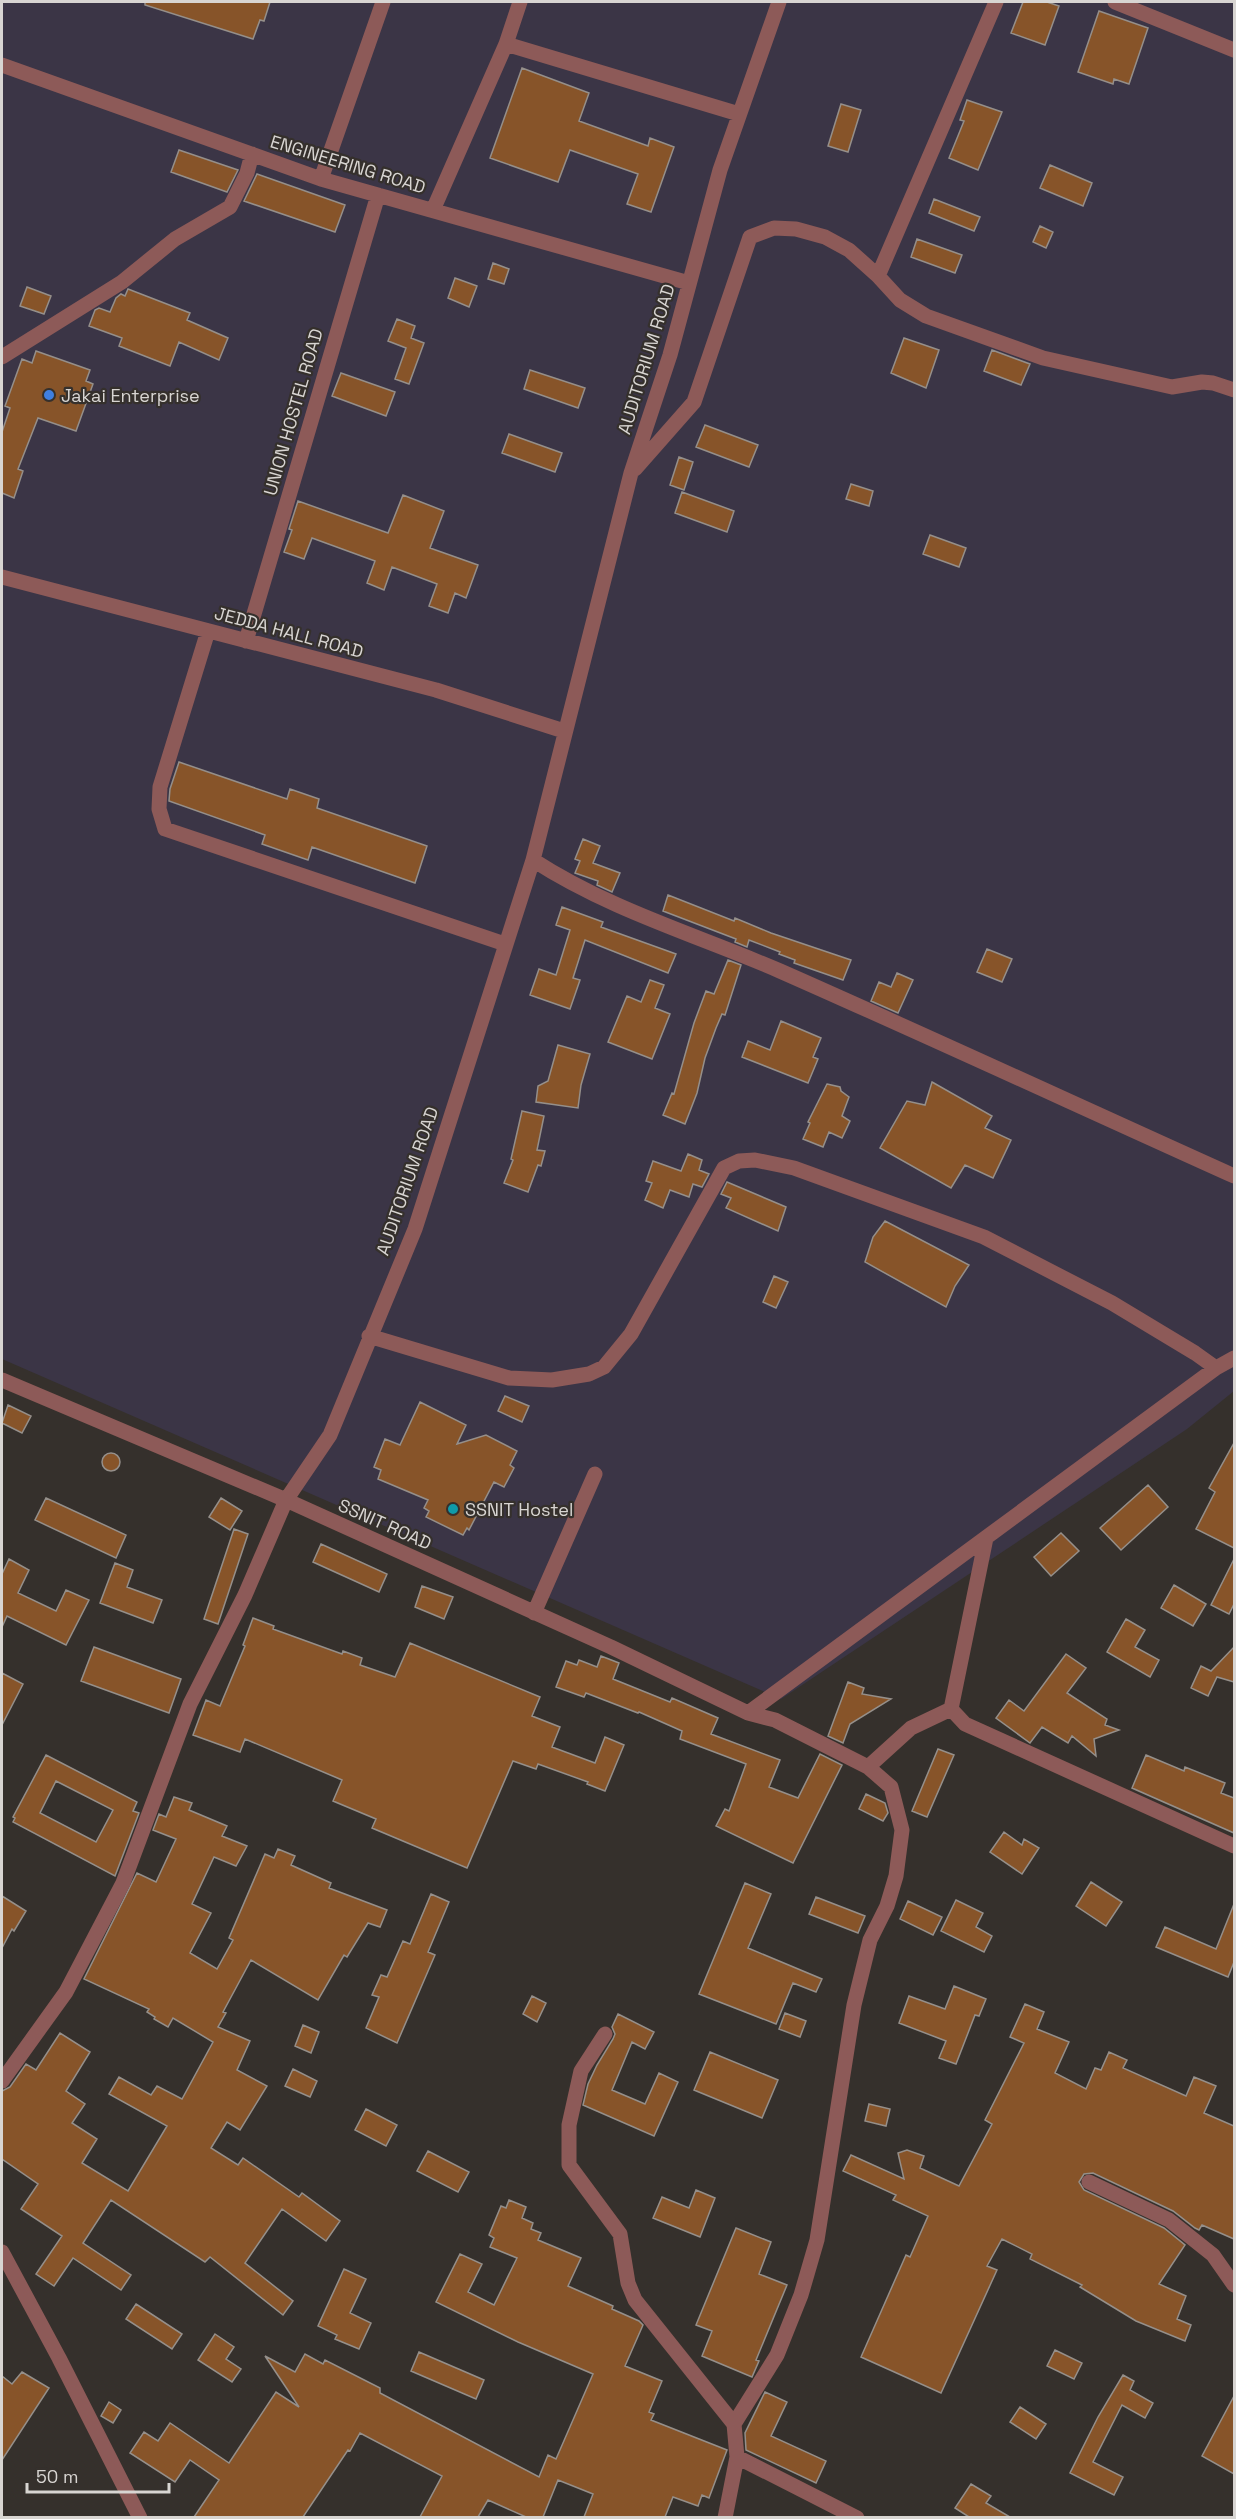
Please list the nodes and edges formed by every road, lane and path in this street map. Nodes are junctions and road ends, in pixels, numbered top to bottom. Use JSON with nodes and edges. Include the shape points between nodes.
{"nodes":[{"id":1,"x":383,"y":2,"type":"edge"},
{"id":2,"x":520,"y":2,"type":"edge"},
{"id":3,"x":779,"y":2,"type":"edge"},
{"id":4,"x":996,"y":2,"type":"edge"},
{"id":5,"x":1115,"y":2,"type":"edge"},
{"id":6,"x":506,"y":44,"type":"junction"},
{"id":7,"x":1234,"y":50,"type":"edge"},
{"id":8,"x":2,"y":65,"type":"edge"},
{"id":9,"x":739,"y":114,"type":"junction"},
{"id":10,"x":252,"y":154,"type":"junction"},
{"id":11,"x":321,"y":179,"type":"junction"},
{"id":12,"x":378,"y":195,"type":"junction"},
{"id":13,"x":433,"y":210,"type":"junction"},
{"id":14,"x":878,"y":276,"type":"junction"},
{"id":15,"x":689,"y":283,"type":"junction"},
{"id":16,"x":2,"y":357,"type":"edge"},
{"id":17,"x":1234,"y":390,"type":"edge"},
{"id":18,"x":631,"y":473,"type":"junction"},
{"id":19,"x":2,"y":577,"type":"edge"},
{"id":20,"x":208,"y":631,"type":"junction"},
{"id":21,"x":246,"y":641,"type":"junction"},
{"id":22,"x":564,"y":731,"type":"junction"},
{"id":23,"x":533,"y":861,"type":"junction"},
{"id":24,"x":505,"y":944,"type":"junction"},
{"id":25,"x":1234,"y":1176,"type":"edge"},
{"id":26,"x":369,"y":1336,"type":"junction"},
{"id":27,"x":1234,"y":1358,"type":"edge"},
{"id":28,"x":1216,"y":1368,"type":"junction"},
{"id":29,"x":2,"y":1380,"type":"edge"},
{"id":30,"x":595,"y":1474,"type":"dead end"},
{"id":31,"x":286,"y":1500,"type":"junction"},
{"id":32,"x":986,"y":1538,"type":"junction"},
{"id":33,"x":534,"y":1613,"type":"junction"},
{"id":34,"x":951,"y":1709,"type":"junction"},
{"id":35,"x":748,"y":1713,"type":"junction"},
{"id":36,"x":868,"y":1767,"type":"junction"},
{"id":37,"x":1234,"y":1846,"type":"edge"},
{"id":38,"x":605,"y":2034,"type":"dead end"},
{"id":39,"x":2,"y":2082,"type":"edge"},
{"id":40,"x":1089,"y":2182,"type":"dead end"},
{"id":41,"x":2,"y":2252,"type":"edge"},
{"id":42,"x":1234,"y":2285,"type":"edge"},
{"id":43,"x":734,"y":2424,"type":"junction"},
{"id":44,"x":737,"y":2457,"type":"junction"},
{"id":45,"x":140,"y":2517,"type":"edge"},
{"id":46,"x":725,"y":2517,"type":"edge"},
{"id":47,"x":857,"y":2517,"type":"edge"}],
"edges":[{"from":1,"to":11,"type":"street"},
{"from":2,"to":6,"type":"street"},
{"from":3,"to":9,"type":"street","name":"AUDITORIUM ROAD"},
{"from":4,"to":14,"type":"street"},
{"from":5,"to":7,"type":"street"},
{"from":6,"to":9,"type":"street"},
{"from":6,"to":13,"type":"street"},
{"from":8,"to":10,"type":"street","name":"ENGINEERING ROAD"},
{"from":9,"to":15,"type":"street","name":"AUDITORIUM ROAD"},
{"from":10,"to":11,"type":"street","name":"ENGINEERING ROAD"},
{"from":10,"to":16,"type":"street","via":[[230,207],[175,238],[122,282]]},
{"from":11,"to":12,"type":"street","name":"ENGINEERING ROAD"},
{"from":12,"to":13,"type":"street","name":"ENGINEERING ROAD"},
{"from":12,"to":21,"type":"street","name":"UNION HOSTEL ROAD"},
{"from":13,"to":15,"type":"street","name":"ENGINEERING ROAD"},
{"from":14,"to":17,"type":"street","via":[[900,300],[926,316],[1043,358],[1172,387],[1202,382]]},
{"from":14,"to":18,"type":"street","via":[[849,250],[825,237],[774,228],[750,237],[694,402]]},
{"from":15,"to":18,"type":"street","name":"AUDITORIUM ROAD"},
{"from":18,"to":22,"type":"street","name":"AUDITORIUM ROAD"},
{"from":19,"to":20,"type":"street","name":"JEDDA HALL ROAD"},
{"from":20,"to":21,"type":"street","name":"JEDDA HALL ROAD"},
{"from":20,"to":24,"type":"street","via":[[160,787],[159,809],[165,829]]},
{"from":21,"to":22,"type":"street","name":"JEDDA HALL ROAD","via":[[436,690]]},
{"from":22,"to":23,"type":"street","name":"AUDITORIUM ROAD"},
{"from":23,"to":24,"type":"street","name":"AUDITORIUM ROAD"},
{"from":23,"to":25,"type":"street","via":[[628,910],[829,993]]},
{"from":24,"to":26,"type":"street","name":"AUDITORIUM ROAD","via":[[415,1229]]},
{"from":26,"to":28,"type":"street","via":[[509,1378],[552,1380],[589,1374],[604,1367],[631,1334],[724,1168],[739,1161],[755,1160],[794,1168],[856,1189],[984,1238],[1112,1303]]},
{"from":26,"to":31,"type":"street","name":"AUDITORIUM ROAD","via":[[330,1435]]},
{"from":27,"to":28,"type":"street"},
{"from":28,"to":32,"type":"street"},
{"from":29,"to":31,"type":"street","name":"SSNIT ROAD"},
{"from":30,"to":33,"type":"street"},
{"from":31,"to":33,"type":"street","name":"SSNIT ROAD"},
{"from":31,"to":39,"type":"street","name":"AUDITORIUM ROAD","via":[[190,1704],[123,1883],[66,1992]]},
{"from":32,"to":34,"type":"street"},
{"from":32,"to":35,"type":"street"},
{"from":33,"to":35,"type":"street","name":"SSNIT ROAD"},
{"from":34,"to":36,"type":"street","via":[[911,1728]]},
{"from":34,"to":37,"type":"street","via":[[965,1724]]},
{"from":35,"to":36,"type":"street","name":"SSNIT ROAD","via":[[775,1720]]},
{"from":36,"to":43,"type":"street","name":"SSNIT ROAD","via":[[891,1787],[902,1830],[896,1876],[870,1940],[855,2005],[811,2262],[777,2355]]},
{"from":38,"to":43,"type":"street","via":[[581,2071],[569,2125],[569,2165],[620,2234],[628,2283],[635,2300]]},
{"from":40,"to":42,"type":"street","via":[[1169,2220],[1213,2254]]},
{"from":41,"to":45,"type":"street"},
{"from":43,"to":44,"type":"street"},
{"from":44,"to":46,"type":"street"},
{"from":44,"to":47,"type":"street"}]}
